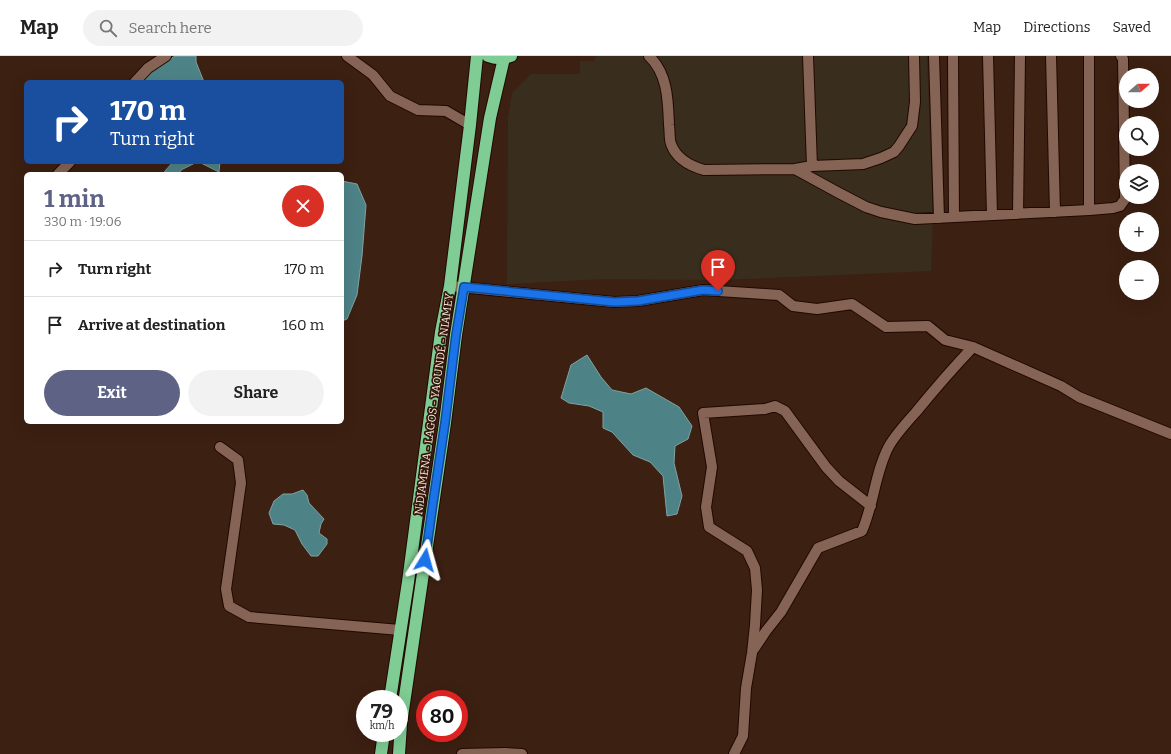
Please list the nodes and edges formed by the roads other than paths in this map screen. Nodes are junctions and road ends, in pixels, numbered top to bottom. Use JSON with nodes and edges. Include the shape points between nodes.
{"nodes":[{"id":1,"x":166,"y":56,"type":"edge"},
{"id":2,"x":347,"y":56,"type":"edge"},
{"id":3,"x":477,"y":56,"type":"edge"},
{"id":4,"x":488,"y":56,"type":"edge"},
{"id":5,"x":649,"y":56,"type":"edge"},
{"id":6,"x":808,"y":56,"type":"edge"},
{"id":7,"x":914,"y":56,"type":"edge"},
{"id":8,"x":934,"y":56,"type":"edge"},
{"id":9,"x":953,"y":56,"type":"edge"},
{"id":10,"x":988,"y":56,"type":"edge"},
{"id":11,"x":1020,"y":56,"type":"edge"},
{"id":12,"x":1051,"y":56,"type":"edge"},
{"id":13,"x":1089,"y":56,"type":"edge"},
{"id":14,"x":1121,"y":56,"type":"edge"},
{"id":15,"x":507,"y":57,"type":"edge"},
{"id":16,"x":137,"y":80,"type":"edge"},
{"id":17,"x":470,"y":125,"type":"junction"},
{"id":18,"x":68,"y":164,"type":"edge"},
{"id":19,"x":812,"y":166,"type":"junction"},
{"id":20,"x":795,"y":169,"type":"junction"},
{"id":21,"x":60,"y":172,"type":"edge"},
{"id":22,"x":1089,"y":210,"type":"junction"},
{"id":23,"x":1055,"y":212,"type":"junction"},
{"id":24,"x":1018,"y":214,"type":"junction"},
{"id":25,"x":992,"y":215,"type":"junction"},
{"id":26,"x":954,"y":217,"type":"junction"},
{"id":27,"x":939,"y":218,"type":"junction"},
{"id":28,"x":450,"y":286,"type":"junction"},
{"id":29,"x":464,"y":287,"type":"junction"},
{"id":30,"x":973,"y":347,"type":"junction"},
{"id":31,"x":1171,"y":434,"type":"edge"},
{"id":32,"x":220,"y":447,"type":"dead end"},
{"id":33,"x":871,"y":506,"type":"junction"},
{"id":34,"x":400,"y":630,"type":"junction"},
{"id":35,"x":752,"y":653,"type":"junction"},
{"id":36,"x":391,"y":690,"type":"edge"},
{"id":37,"x":383,"y":742,"type":"edge"},
{"id":38,"x":381,"y":754,"type":"edge"},
{"id":39,"x":399,"y":754,"type":"edge"},
{"id":40,"x":462,"y":754,"type":"edge"},
{"id":41,"x":522,"y":754,"type":"edge"},
{"id":42,"x":734,"y":754,"type":"edge"}],
"edges":[{"from":1,"to":16,"type":"street","via":[[148,68]]},
{"from":2,"to":17,"type":"street","via":[[373,75],[390,96],[418,110],[446,111]]},
{"from":3,"to":17,"type":"highway","name":"N'DJAMENA - LAGOS - YAOUNDÉ - NIAMEY"},
{"from":4,"to":15,"type":"highway","via":[[497,59]]},
{"from":5,"to":20,"type":"street","via":[[662,74],[667,91],[670,144],[677,155],[692,166],[704,170]]},
{"from":6,"to":19,"type":"street"},
{"from":7,"to":19,"type":"street","via":[[915,102],[912,126],[894,152],[863,164]]},
{"from":8,"to":27,"type":"street"},
{"from":9,"to":26,"type":"street"},
{"from":10,"to":25,"type":"street"},
{"from":11,"to":24,"type":"street"},
{"from":12,"to":23,"type":"street"},
{"from":13,"to":22,"type":"street"},
{"from":14,"to":22,"type":"street","via":[[1125,199],[1120,206]]},
{"from":15,"to":29,"type":"highway","name":"N'DJAMENA - LAGOS - YAOUNDÉ - NIAMEY","via":[[490,118]]},
{"from":17,"to":28,"type":"highway","name":"N'DJAMENA - LAGOS - YAOUNDÉ - NIAMEY"},
{"from":18,"to":21,"type":"street"},
{"from":19,"to":20,"type":"street"},
{"from":20,"to":27,"type":"street","via":[[866,207],[915,219]]},
{"from":22,"to":23,"type":"street"},
{"from":23,"to":24,"type":"street"},
{"from":24,"to":25,"type":"street"},
{"from":25,"to":26,"type":"street"},
{"from":26,"to":27,"type":"street"},
{"from":28,"to":29,"type":"street"},
{"from":28,"to":34,"type":"highway","name":"N'DJAMENA - LAGOS - YAOUNDÉ - NIAMEY","via":[[441,332]]},
{"from":29,"to":30,"type":"street","via":[[614,302],[638,301],[703,290],[779,295],[793,306],[817,310],[852,304],[886,327],[928,326],[945,340]]},
{"from":29,"to":39,"type":"highway","name":"N'DJAMENA - LAGOS - YAOUNDÉ - NIAMEY","via":[[401,724]]},
{"from":30,"to":31,"type":"street","via":[[1061,386],[1079,397]]},
{"from":30,"to":33,"type":"street","via":[[937,386],[889,446]]},
{"from":32,"to":34,"type":"street","via":[[238,460],[241,483],[226,589],[229,606],[249,617]]},
{"from":33,"to":35,"type":"street","via":[[862,531],[818,548],[781,612]]},
{"from":33,"to":35,"type":"street","via":[[839,481],[785,411],[775,406],[765,409],[703,413],[712,467],[706,507],[709,527],[747,551],[755,568],[757,590]]},
{"from":34,"to":36,"type":"highway","name":"N'DJAMENA - LAGOS - YAOUNDÉ - NIAMEY"},
{"from":35,"to":42,"type":"street","via":[[746,688],[743,736]]},
{"from":37,"to":38,"type":"highway"},
{"from":40,"to":41,"type":"street"}]}
